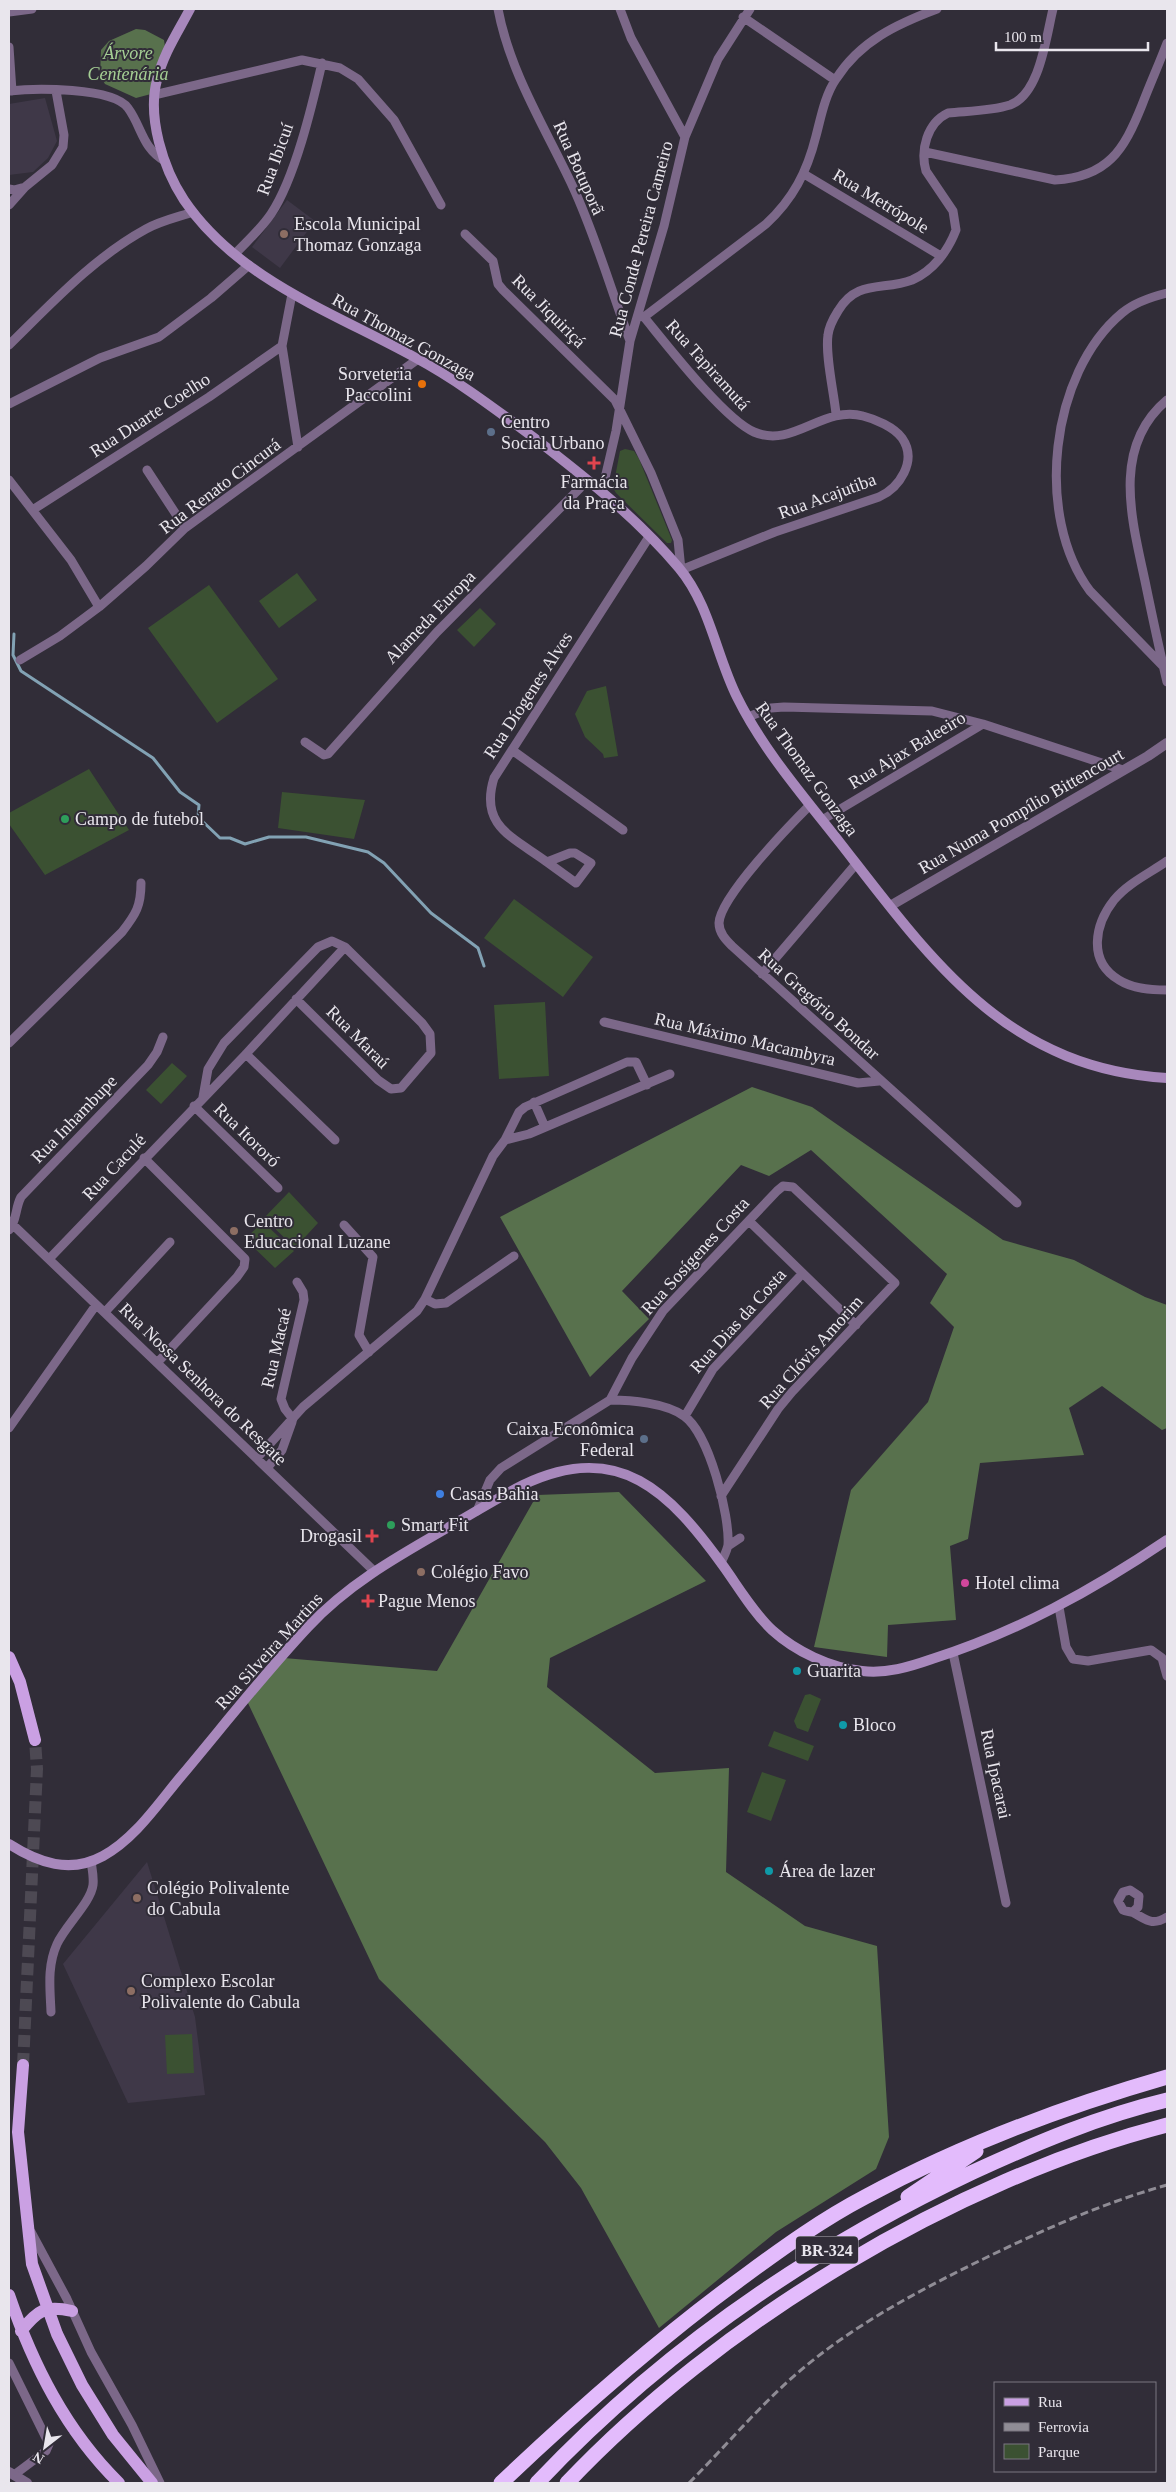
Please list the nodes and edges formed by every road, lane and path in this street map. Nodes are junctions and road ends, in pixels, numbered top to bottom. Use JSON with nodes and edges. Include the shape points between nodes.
{"nodes":[{"id":1,"x":32,"y":9,"type":"edge"},
{"id":2,"x":190,"y":9,"type":"edge"},
{"id":3,"x":498,"y":9,"type":"edge"},
{"id":4,"x":620,"y":9,"type":"edge"},
{"id":5,"x":750,"y":9,"type":"edge"},
{"id":6,"x":937,"y":9,"type":"edge"},
{"id":7,"x":1053,"y":9,"type":"edge"},
{"id":8,"x":9,"y":12,"type":"edge"},
{"id":9,"x":743,"y":18,"type":"junction"},
{"id":10,"x":1167,"y":43,"type":"edge"},
{"id":11,"x":9,"y":47,"type":"edge"},
{"id":12,"x":322,"y":63,"type":"junction"},
{"id":13,"x":835,"y":80,"type":"junction"},
{"id":14,"x":10,"y":91,"type":"edge"},
{"id":15,"x":56,"y":91,"type":"junction"},
{"id":16,"x":154,"y":94,"type":"junction"},
{"id":17,"x":685,"y":137,"type":"junction"},
{"id":18,"x":926,"y":152,"type":"junction"},
{"id":19,"x":165,"y":161,"type":"junction"},
{"id":20,"x":804,"y":174,"type":"junction"},
{"id":21,"x":25,"y":187,"type":"junction"},
{"id":22,"x":9,"y":189,"type":"edge"},
{"id":23,"x":9,"y":205,"type":"edge"},
{"id":24,"x":442,"y":205,"type":"dead end"},
{"id":25,"x":193,"y":212,"type":"junction"},
{"id":26,"x":464,"y":234,"type":"dead end"},
{"id":27,"x":235,"y":254,"type":"junction"},
{"id":28,"x":941,"y":256,"type":"junction"},
{"id":29,"x":249,"y":265,"type":"junction"},
{"id":30,"x":1167,"y":293,"type":"edge"},
{"id":31,"x":292,"y":294,"type":"junction"},
{"id":32,"x":641,"y":316,"type":"junction"},
{"id":33,"x":630,"y":341,"type":"junction"},
{"id":34,"x":9,"y":345,"type":"edge"},
{"id":35,"x":282,"y":346,"type":"junction"},
{"id":36,"x":418,"y":359,"type":"junction"},
{"id":37,"x":1167,"y":400,"type":"edge"},
{"id":38,"x":9,"y":404,"type":"edge"},
{"id":39,"x":620,"y":408,"type":"junction"},
{"id":40,"x":836,"y":414,"type":"junction"},
{"id":41,"x":298,"y":447,"type":"junction"},
{"id":42,"x":147,"y":470,"type":"dead end"},
{"id":43,"x":9,"y":480,"type":"edge"},
{"id":44,"x":580,"y":488,"type":"dead end"},
{"id":45,"x":602,"y":491,"type":"junction"},
{"id":46,"x":34,"y":509,"type":"junction"},
{"id":47,"x":185,"y":528,"type":"junction"},
{"id":48,"x":649,"y":537,"type":"junction"},
{"id":49,"x":681,"y":570,"type":"junction"},
{"id":50,"x":99,"y":607,"type":"junction"},
{"id":51,"x":20,"y":660,"type":"dead end"},
{"id":52,"x":1164,"y":666,"type":"junction"},
{"id":53,"x":1167,"y":682,"type":"edge"},
{"id":54,"x":748,"y":717,"type":"junction"},
{"id":55,"x":983,"y":724,"type":"junction"},
{"id":56,"x":306,"y":742,"type":"dead end"},
{"id":57,"x":1167,"y":742,"type":"edge"},
{"id":58,"x":512,"y":750,"type":"junction"},
{"id":59,"x":1123,"y":770,"type":"junction"},
{"id":60,"x":810,"y":804,"type":"junction"},
{"id":61,"x":822,"y":820,"type":"junction"},
{"id":62,"x":623,"y":830,"type":"dead end"},
{"id":63,"x":1167,"y":861,"type":"edge"},
{"id":64,"x":547,"y":862,"type":"dead end"},
{"id":65,"x":856,"y":864,"type":"junction"},
{"id":66,"x":141,"y":883,"type":"dead end"},
{"id":67,"x":890,"y":906,"type":"junction"},
{"id":68,"x":345,"y":946,"type":"junction"},
{"id":69,"x":762,"y":974,"type":"junction"},
{"id":70,"x":1167,"y":990,"type":"edge"},
{"id":71,"x":296,"y":999,"type":"junction"},
{"id":72,"x":604,"y":1022,"type":"dead end"},
{"id":73,"x":163,"y":1037,"type":"dead end"},
{"id":74,"x":9,"y":1044,"type":"edge"},
{"id":75,"x":246,"y":1054,"type":"junction"},
{"id":76,"x":670,"y":1074,"type":"dead end"},
{"id":77,"x":1167,"y":1078,"type":"edge"},
{"id":78,"x":879,"y":1080,"type":"junction"},
{"id":79,"x":647,"y":1085,"type":"junction"},
{"id":80,"x":203,"y":1097,"type":"junction"},
{"id":81,"x":534,"y":1102,"type":"junction"},
{"id":82,"x":194,"y":1106,"type":"junction"},
{"id":83,"x":545,"y":1127,"type":"junction"},
{"id":84,"x":335,"y":1140,"type":"dead end"},
{"id":85,"x":505,"y":1140,"type":"junction"},
{"id":86,"x":144,"y":1158,"type":"junction"},
{"id":87,"x":278,"y":1188,"type":"dead end"},
{"id":88,"x":1017,"y":1203,"type":"dead end"},
{"id":89,"x":749,"y":1222,"type":"junction"},
{"id":90,"x":10,"y":1225,"type":"edge"},
{"id":91,"x":344,"y":1225,"type":"dead end"},
{"id":92,"x":170,"y":1242,"type":"dead end"},
{"id":93,"x":514,"y":1256,"type":"dead end"},
{"id":94,"x":48,"y":1259,"type":"junction"},
{"id":95,"x":802,"y":1274,"type":"junction"},
{"id":96,"x":297,"y":1282,"type":"dead end"},
{"id":97,"x":895,"y":1283,"type":"joint"},
{"id":98,"x":425,"y":1299,"type":"junction"},
{"id":99,"x":96,"y":1305,"type":"junction"},
{"id":100,"x":105,"y":1312,"type":"junction"},
{"id":101,"x":856,"y":1325,"type":"junction"},
{"id":102,"x":369,"y":1352,"type":"junction"},
{"id":103,"x":158,"y":1363,"type":"junction"},
{"id":104,"x":610,"y":1400,"type":"junction"},
{"id":105,"x":9,"y":1411,"type":"edge"},
{"id":106,"x":685,"y":1416,"type":"junction"},
{"id":107,"x":17,"y":1419,"type":"junction"},
{"id":108,"x":292,"y":1419,"type":"junction"},
{"id":109,"x":9,"y":1428,"type":"edge"},
{"id":110,"x":257,"y":1458,"type":"junction"},
{"id":111,"x":267,"y":1468,"type":"junction"},
{"id":112,"x":721,"y":1496,"type":"junction"},
{"id":113,"x":478,"y":1511,"type":"junction"},
{"id":114,"x":740,"y":1538,"type":"dead end"},
{"id":115,"x":1167,"y":1540,"type":"edge"},
{"id":116,"x":728,"y":1546,"type":"junction"},
{"id":117,"x":721,"y":1563,"type":"junction"},
{"id":118,"x":374,"y":1571,"type":"junction"},
{"id":119,"x":1059,"y":1607,"type":"junction"},
{"id":120,"x":953,"y":1653,"type":"junction"},
{"id":121,"x":9,"y":1657,"type":"edge"},
{"id":122,"x":1167,"y":1676,"type":"edge"},
{"id":123,"x":35,"y":1740,"type":"tunnel mouth"},
{"id":124,"x":9,"y":1844,"type":"edge"},
{"id":125,"x":91,"y":1862,"type":"junction"},
{"id":126,"x":1006,"y":1902,"type":"dead end"},
{"id":127,"x":1133,"y":1912,"type":"dead end"},
{"id":128,"x":1167,"y":1917,"type":"edge"},
{"id":129,"x":51,"y":2012,"type":"dead end"},
{"id":130,"x":23,"y":2066,"type":"tunnel mouth"},
{"id":131,"x":1167,"y":2077,"type":"edge"},
{"id":132,"x":1167,"y":2100,"type":"edge"},
{"id":133,"x":1167,"y":2125,"type":"edge"},
{"id":134,"x":1004,"y":2132,"type":"junction"},
{"id":135,"x":878,"y":2220,"type":"junction"},
{"id":136,"x":27,"y":2225,"type":"junction"},
{"id":137,"x":9,"y":2295,"type":"edge"},
{"id":138,"x":47,"y":2308,"type":"junction"},
{"id":139,"x":72,"y":2311,"type":"junction"},
{"id":140,"x":21,"y":2331,"type":"junction"},
{"id":141,"x":9,"y":2363,"type":"edge"},
{"id":142,"x":625,"y":2428,"type":"junction"},
{"id":143,"x":11,"y":2473,"type":"edge"},
{"id":144,"x":27,"y":2483,"type":"edge"},
{"id":145,"x":119,"y":2483,"type":"edge"},
{"id":146,"x":152,"y":2483,"type":"edge"},
{"id":147,"x":160,"y":2483,"type":"edge"},
{"id":148,"x":501,"y":2483,"type":"edge"},
{"id":149,"x":537,"y":2483,"type":"edge"},
{"id":150,"x":567,"y":2483,"type":"edge"},
{"id":151,"x":581,"y":2483,"type":"edge"}],
"edges":[{"from":1,"to":8,"type":"street"},
{"from":2,"to":16,"type":"main road","name":"Rua Thomaz Gonzaga","via":[[167,51]]},
{"from":3,"to":33,"type":"street","name":"Rua Botuporã","via":[[502,34],[574,188]]},
{"from":4,"to":17,"type":"street","via":[[631,38]]},
{"from":5,"to":9,"type":"street","name":"Rua Conde Pereira Cameiro"},
{"from":6,"to":13,"type":"street","via":[[884,31],[849,61]]},
{"from":7,"to":18,"type":"street","via":[[1037,73],[1028,92],[1009,105],[940,117],[931,126]]},
{"from":9,"to":13,"type":"street"},
{"from":9,"to":17,"type":"street","name":"Rua Conde Pereira Cameiro","via":[[718,59]]},
{"from":10,"to":18,"type":"street","via":[[1124,145],[1102,167],[1055,180]]},
{"from":11,"to":14,"type":"street"},
{"from":12,"to":16,"type":"street","via":[[302,60]]},
{"from":12,"to":24,"type":"street","via":[[340,68],[358,79],[378,101],[404,136]]},
{"from":12,"to":27,"type":"street","name":"Rua Ibicuí","via":[[311,107],[280,198],[260,228]]},
{"from":13,"to":20,"type":"street"},
{"from":14,"to":15,"type":"street"},
{"from":15,"to":19,"type":"street","via":[[97,92],[124,103],[144,142]]},
{"from":15,"to":21,"type":"street","via":[[63,147],[52,165]]},
{"from":16,"to":19,"type":"main road","name":"Rua Thomaz Gonzaga"},
{"from":17,"to":32,"type":"street","name":"Rua Conde Pereira Cameiro"},
{"from":18,"to":28,"type":"street","via":[[926,171],[956,220],[953,238]]},
{"from":19,"to":25,"type":"main road","name":"Rua Thomaz Gonzaga","via":[[181,196]]},
{"from":20,"to":28,"type":"street","name":"Rua Metrópole"},
{"from":20,"to":32,"type":"street","via":[[783,208],[766,224]]},
{"from":21,"to":22,"type":"street"},
{"from":21,"to":23,"type":"street"},
{"from":25,"to":27,"type":"main road","name":"Rua Thomaz Gonzaga"},
{"from":25,"to":34,"type":"street","via":[[147,228],[106,256],[53,301]]},
{"from":26,"to":39,"type":"street","name":"Rua Jiquiriçá","via":[[493,261],[498,284],[503,290],[608,392]]},
{"from":27,"to":29,"type":"main road","name":"Rua Thomaz Gonzaga"},
{"from":28,"to":40,"type":"street","via":[[924,274],[857,291],[844,300],[830,323],[827,337]]},
{"from":29,"to":31,"type":"main road","name":"Rua Thomaz Gonzaga"},
{"from":29,"to":38,"type":"street","via":[[159,337],[100,358]]},
{"from":30,"to":52,"type":"street","via":[[1123,312],[1088,356],[1063,413],[1057,470],[1061,525],[1080,578]]},
{"from":31,"to":35,"type":"street"},
{"from":31,"to":36,"type":"main road","name":"Rua Thomaz Gonzaga"},
{"from":32,"to":33,"type":"street","name":"Rua Conde Pereira Cameiro"},
{"from":32,"to":40,"type":"street","name":"Rua Tapiramutá","via":[[739,424],[754,432],[784,436]]},
{"from":33,"to":39,"type":"street","name":"Rua Conde Pereira Cameiro"},
{"from":35,"to":41,"type":"street"},
{"from":35,"to":46,"type":"street","name":"Rua Duarte Coelho","via":[[210,397]]},
{"from":36,"to":41,"type":"street","name":"Rua Renato Cincurá"},
{"from":36,"to":45,"type":"main road","name":"Rua Thomaz Gonzaga","via":[[510,420]]},
{"from":37,"to":52,"type":"street","via":[[1137,440],[1129,475],[1131,517]]},
{"from":39,"to":45,"type":"street","name":"Rua Conde Pereira Cameiro"},
{"from":39,"to":49,"type":"street","name":"Rua Jiquiriçá","via":[[678,540]]},
{"from":40,"to":49,"type":"street","name":"Rua Acajutiba","via":[[863,416],[886,426],[902,438],[907,465],[897,485],[878,497],[775,532]]},
{"from":41,"to":47,"type":"street","name":"Rua Renato Cincurá"},
{"from":42,"to":47,"type":"street"},
{"from":43,"to":46,"type":"street"},
{"from":44,"to":56,"type":"street","name":"Alameda Europa","via":[[437,632],[328,754],[324,755]]},
{"from":45,"to":48,"type":"main road","name":"Rua Thomaz Gonzaga"},
{"from":46,"to":50,"type":"street","via":[[71,560]]},
{"from":47,"to":50,"type":"street","name":"Rua Renato Cincurá"},
{"from":48,"to":49,"type":"main road","name":"Rua Thomaz Gonzaga"},
{"from":48,"to":58,"type":"street","name":"Rua Díogenes Alves"},
{"from":49,"to":54,"type":"main road","name":"Rua Thomaz Gonzaga","via":[[703,608],[729,679]]},
{"from":50,"to":51,"type":"street","name":"Rua Renato Cincurá"},
{"from":52,"to":53,"type":"street"},
{"from":54,"to":55,"type":"street","via":[[771,708],[784,707],[910,710],[955,716]]},
{"from":54,"to":60,"type":"main road","name":"Rua Thomaz Gonzaga"},
{"from":55,"to":59,"type":"street"},
{"from":55,"to":61,"type":"street","name":"Rua Ajax Baleeiro"},
{"from":57,"to":59,"type":"street","name":"Rua Numa Pompílio Bittencourt"},
{"from":58,"to":62,"type":"street"},
{"from":58,"to":64,"type":"street","name":"Rua Díogenes Alves","via":[[492,784],[491,814],[502,829]]},
{"from":59,"to":67,"type":"street","name":"Rua Numa Pompílio Bittencourt"},
{"from":60,"to":61,"type":"main road","name":"Rua Thomaz Gonzaga"},
{"from":60,"to":69,"type":"street","name":"Rua Gregório Bondar","via":[[752,870],[721,915],[719,923],[724,938]]},
{"from":61,"to":65,"type":"main road","name":"Rua Thomaz Gonzaga"},
{"from":63,"to":70,"type":"street","via":[[1116,898],[1104,914],[1097,936],[1101,961],[1118,980],[1148,990]]},
{"from":65,"to":67,"type":"main road","name":"Rua Thomaz Gonzaga"},
{"from":65,"to":69,"type":"street"},
{"from":66,"to":74,"type":"street","via":[[141,900],[135,916],[122,932]]},
{"from":67,"to":77,"type":"main road","name":"Rua Thomaz Gonzaga","via":[[972,998],[1026,1036],[1055,1051],[1111,1071]]},
{"from":68,"to":71,"type":"street","name":"Rua Caculé"},
{"from":68,"to":71,"type":"street","name":"Rua Maraú","via":[[422,1023],[430,1034],[432,1046],[428,1059],[401,1088],[391,1089]]},
{"from":68,"to":80,"type":"street","via":[[332,942],[318,946],[224,1043],[208,1069]]},
{"from":69,"to":78,"type":"street","name":"Rua Gregório Bondar"},
{"from":71,"to":75,"type":"street","name":"Rua Caculé"},
{"from":72,"to":78,"type":"street","name":"Rua Máximo Macambyra","via":[[858,1082]]},
{"from":73,"to":90,"type":"street","name":"Rua Inhambupe","via":[[148,1065],[21,1197]]},
{"from":75,"to":80,"type":"street","name":"Rua Caculé"},
{"from":75,"to":84,"type":"street"},
{"from":76,"to":79,"type":"street"},
{"from":78,"to":88,"type":"street","name":"Rua Gregório Bondar"},
{"from":79,"to":81,"type":"street","via":[[639,1067],[632,1061]]},
{"from":79,"to":83,"type":"street"},
{"from":80,"to":82,"type":"street","name":"Rua Caculé"},
{"from":81,"to":83,"type":"street"},
{"from":81,"to":85,"type":"street","via":[[519,1112]]},
{"from":82,"to":86,"type":"street","name":"Rua Caculé"},
{"from":82,"to":87,"type":"street","name":"Rua Itororó"},
{"from":83,"to":85,"type":"street"},
{"from":85,"to":98,"type":"street","via":[[493,1156]]},
{"from":86,"to":94,"type":"street","name":"Rua Caculé"},
{"from":86,"to":103,"type":"street","via":[[242,1254],[246,1263]]},
{"from":89,"to":95,"type":"street"},
{"from":89,"to":97,"type":"street","name":"Rua Sosígenes Costa","via":[[783,1186],[793,1187]]},
{"from":89,"to":104,"type":"street","name":"Rua Sosígenes Costa","via":[[663,1312],[632,1358]]},
{"from":90,"to":94,"type":"street","name":"Rua Nossa Senhora do Resgate"},
{"from":91,"to":102,"type":"street","via":[[373,1257],[359,1335]]},
{"from":92,"to":100,"type":"street"},
{"from":93,"to":98,"type":"street","via":[[446,1303],[435,1304]]},
{"from":94,"to":99,"type":"street","name":"Rua Nossa Senhora do Resgate"},
{"from":95,"to":101,"type":"street"},
{"from":95,"to":106,"type":"street","name":"Rua Dias da Costa","via":[[713,1369]]},
{"from":96,"to":108,"type":"street","name":"Rua Macaé","via":[[304,1292],[304,1300],[281,1399]]},
{"from":97,"to":101,"type":"street","name":"Rua Clóvis Amorim"},
{"from":98,"to":102,"type":"street","via":[[411,1316]]},
{"from":99,"to":100,"type":"street","name":"Rua Nossa Senhora do Resgate"},
{"from":99,"to":107,"type":"street"},
{"from":100,"to":103,"type":"street","name":"Rua Nossa Senhora do Resgate"},
{"from":101,"to":112,"type":"street","name":"Rua Clóvis Amorim","via":[[778,1409]]},
{"from":102,"to":108,"type":"street"},
{"from":103,"to":110,"type":"street","name":"Rua Nossa Senhora do Resgate"},
{"from":104,"to":106,"type":"street","via":[[648,1403]]},
{"from":104,"to":113,"type":"street","via":[[501,1468],[490,1480]]},
{"from":105,"to":107,"type":"street"},
{"from":106,"to":112,"type":"street","via":[[696,1430],[716,1474]]},
{"from":107,"to":109,"type":"street"},
{"from":108,"to":110,"type":"street"},
{"from":108,"to":111,"type":"street","via":[[282,1450]]},
{"from":110,"to":111,"type":"street","name":"Rua Nossa Senhora do Resgate"},
{"from":111,"to":118,"type":"street","name":"Rua Nossa Senhora do Resgate"},
{"from":112,"to":116,"type":"street"},
{"from":113,"to":117,"type":"main road","name":"Rua Silveira Martins","via":[[522,1486],[569,1468],[609,1469],[632,1477],[656,1491],[694,1527]]},
{"from":113,"to":118,"type":"main road","name":"Rua Silveira Martins"},
{"from":114,"to":116,"type":"street"},
{"from":115,"to":119,"type":"main road","name":"Rua Silveira Martins"},
{"from":116,"to":117,"type":"street"},
{"from":117,"to":120,"type":"main road","name":"Rua Silveira Martins","via":[[771,1629],[815,1658],[859,1671],[881,1672]]},
{"from":118,"to":125,"type":"main road","name":"Rua Silveira Martins","via":[[310,1626],[142,1823],[107,1854]]},
{"from":119,"to":120,"type":"main road","name":"Rua Silveira Martins"},
{"from":119,"to":122,"type":"street","via":[[1066,1647],[1073,1659],[1088,1661],[1151,1650],[1162,1658]]},
{"from":120,"to":126,"type":"street","name":"Rua Ipacarai"},
{"from":121,"to":123,"type":"main road","via":[[20,1682]]},
{"from":124,"to":125,"type":"main road","name":"Rua Silveira Martins","via":[[41,1861],[58,1865]]},
{"from":125,"to":129,"type":"street","via":[[93,1886],[89,1896],[66,1928],[51,1961]]},
{"from":127,"to":128,"type":"street","via":[[1147,1921],[1161,1921]]},
{"from":130,"to":136,"type":"main road","via":[[18,2132]]},
{"from":131,"to":134,"type":"highway"},
{"from":132,"to":135,"type":"highway","number":"BR-324","via":[[1084,2125],[1034,2145]]},
{"from":133,"to":142,"type":"highway","number":"BR-324","via":[[1052,2162],[889,2239],[760,2319],[681,2379]]},
{"from":134,"to":135,"type":"highway","via":[[928,2181]]},
{"from":134,"to":148,"type":"highway","via":[[930,2163],[864,2198],[774,2254],[652,2346]]},
{"from":135,"to":149,"type":"highway","number":"BR-324","via":[[747,2301],[665,2363],[609,2411]]},
{"from":136,"to":138,"type":"main road","via":[[32,2264]]},
{"from":136,"to":139,"type":"street"},
{"from":137,"to":140,"type":"main road"},
{"from":138,"to":139,"type":"main road"},
{"from":138,"to":140,"type":"main road","via":[[37,2313]]},
{"from":138,"to":146,"type":"main road","via":[[82,2385],[113,2435]]},
{"from":139,"to":147,"type":"street"},
{"from":140,"to":145,"type":"main road","via":[[30,2355],[64,2417],[100,2465]]},
{"from":141,"to":143,"type":"street","via":[[48,2444],[46,2451]]},
{"from":142,"to":150,"type":"highway","number":"BR-324"},
{"from":142,"to":151,"type":"highway"},
{"from":143,"to":144,"type":"street"}]}
